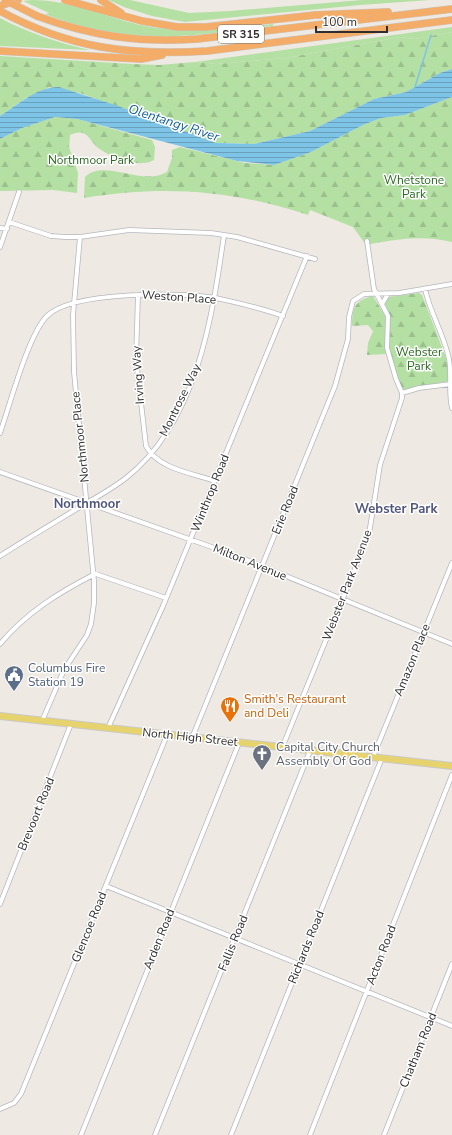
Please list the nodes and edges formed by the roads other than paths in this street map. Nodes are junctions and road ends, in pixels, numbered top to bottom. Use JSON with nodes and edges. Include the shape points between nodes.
{"nodes":[{"id":1,"x":5,"y":0,"type":"edge"},
{"id":2,"x":18,"y":0,"type":"edge"},
{"id":3,"x":65,"y":0,"type":"edge"},
{"id":4,"x":101,"y":0,"type":"edge"},
{"id":5,"x":0,"y":6,"type":"edge"},
{"id":6,"x":450,"y":9,"type":"edge"},
{"id":7,"x":0,"y":12,"type":"edge"},
{"id":8,"x":128,"y":17,"type":"junction"},
{"id":9,"x":452,"y":20,"type":"edge"},
{"id":10,"x":0,"y":51,"type":"edge"},
{"id":11,"x":168,"y":54,"type":"junction"},
{"id":12,"x":19,"y":192,"type":"dead end"},
{"id":13,"x":9,"y":222,"type":"junction"},
{"id":14,"x":0,"y":228,"type":"edge"},
{"id":15,"x":7,"y":229,"type":"junction"},
{"id":16,"x":224,"y":235,"type":"junction"},
{"id":17,"x":80,"y":237,"type":"junction"},
{"id":18,"x":367,"y":241,"type":"dead end"},
{"id":19,"x":0,"y":248,"type":"edge"},
{"id":20,"x":307,"y":256,"type":"junction"},
{"id":21,"x":315,"y":259,"type":"dead end"},
{"id":22,"x":452,"y":284,"type":"edge"},
{"id":23,"x":425,"y":289,"type":"junction"},
{"id":24,"x":376,"y":294,"type":"junction"},
{"id":25,"x":388,"y":294,"type":"junction"},
{"id":26,"x":138,"y":295,"type":"junction"},
{"id":27,"x":215,"y":298,"type":"junction"},
{"id":28,"x":74,"y":303,"type":"junction"},
{"id":29,"x":382,"y":304,"type":"junction"},
{"id":30,"x":283,"y":316,"type":"junction"},
{"id":31,"x":451,"y":384,"type":"junction"},
{"id":32,"x":402,"y":393,"type":"junction"},
{"id":33,"x":452,"y":408,"type":"edge"},
{"id":34,"x":0,"y":434,"type":"edge"},
{"id":35,"x":151,"y":454,"type":"junction"},
{"id":36,"x":0,"y":472,"type":"edge"},
{"id":37,"x":215,"y":481,"type":"junction"},
{"id":38,"x":87,"y":503,"type":"junction"},
{"id":39,"x":191,"y":540,"type":"junction"},
{"id":40,"x":0,"y":556,"type":"edge"},
{"id":41,"x":452,"y":563,"type":"edge"},
{"id":42,"x":262,"y":567,"type":"junction"},
{"id":43,"x":93,"y":574,"type":"junction"},
{"id":44,"x":166,"y":598,"type":"junction"},
{"id":45,"x":343,"y":600,"type":"junction"},
{"id":46,"x":424,"y":633,"type":"junction"},
{"id":47,"x":0,"y":644,"type":"edge"},
{"id":48,"x":452,"y":644,"type":"edge"},
{"id":49,"x":0,"y":716,"type":"edge"},
{"id":50,"x":42,"y":721,"type":"junction"},
{"id":51,"x":71,"y":724,"type":"junction"},
{"id":52,"x":108,"y":728,"type":"junction"},
{"id":53,"x":167,"y":735,"type":"junction"},
{"id":54,"x":192,"y":738,"type":"junction"},
{"id":55,"x":238,"y":743,"type":"junction"},
{"id":56,"x":282,"y":748,"type":"junction"},
{"id":57,"x":310,"y":751,"type":"junction"},
{"id":58,"x":372,"y":757,"type":"junction"},
{"id":59,"x":382,"y":758,"type":"junction"},
{"id":60,"x":452,"y":766,"type":"edge"},
{"id":61,"x":452,"y":776,"type":"edge"},
{"id":62,"x":106,"y":886,"type":"junction"},
{"id":63,"x":0,"y":904,"type":"edge"},
{"id":64,"x":170,"y":911,"type":"junction"},
{"id":65,"x":235,"y":938,"type":"junction"},
{"id":66,"x":300,"y":964,"type":"junction"},
{"id":67,"x":452,"y":964,"type":"edge"},
{"id":68,"x":366,"y":991,"type":"junction"},
{"id":69,"x":431,"y":1017,"type":"junction"},
{"id":70,"x":452,"y":1026,"type":"edge"},
{"id":71,"x":0,"y":1109,"type":"edge"},
{"id":72,"x":81,"y":1135,"type":"edge"},
{"id":73,"x":155,"y":1135,"type":"edge"},
{"id":74,"x":231,"y":1135,"type":"edge"},
{"id":75,"x":310,"y":1135,"type":"edge"},
{"id":76,"x":384,"y":1135,"type":"edge"}],
"edges":[{"from":1,"to":6,"type":"highway","number":"SR 315","bridge":true,"via":[[59,24],[102,35],[132,40],[168,41]]},
{"from":2,"to":5,"type":"highway"},
{"from":3,"to":8,"type":"highway"},
{"from":4,"to":8,"type":"highway"},
{"from":6,"to":8,"type":"highway","via":[[315,15],[206,27],[160,25]]},
{"from":7,"to":11,"type":"highway","number":"SR 315","via":[[55,36],[99,48]]},
{"from":9,"to":11,"type":"highway","number":"SR 315"},
{"from":10,"to":11,"type":"highway","via":[[141,59]]},
{"from":12,"to":13,"type":"street"},
{"from":13,"to":15,"type":"street"},
{"from":13,"to":17,"type":"street","via":[[51,236]]},
{"from":14,"to":15,"type":"street"},
{"from":15,"to":19,"type":"street"},
{"from":16,"to":17,"type":"street","via":[[211,232],[129,230]]},
{"from":16,"to":20,"type":"street"},
{"from":16,"to":27,"type":"street","name":"Montrose Way"},
{"from":17,"to":28,"type":"street","name":"Northmoor Place"},
{"from":18,"to":24,"type":"street"},
{"from":20,"to":21,"type":"street"},
{"from":20,"to":30,"type":"street","name":"Winthrop Road"},
{"from":22,"to":23,"type":"street","name":"Erie Road"},
{"from":23,"to":25,"type":"street","name":"Erie Road"},
{"from":23,"to":31,"type":"street","via":[[429,308],[442,335],[449,359]]},
{"from":24,"to":25,"type":"street","name":"Erie Road"},
{"from":24,"to":29,"type":"street"},
{"from":24,"to":42,"type":"street","name":"Erie Road","via":[[364,294],[351,306],[348,339],[335,386]]},
{"from":25,"to":29,"type":"street"},
{"from":26,"to":27,"type":"street","name":"Weston Place"},
{"from":26,"to":28,"type":"street","name":"Weston Place"},
{"from":26,"to":35,"type":"street","name":"Irving Way","via":[[138,380],[144,436]]},
{"from":27,"to":30,"type":"street","name":"Weston Place"},
{"from":27,"to":35,"type":"street","name":"Montrose Way","via":[[204,348],[194,376],[172,423]]},
{"from":28,"to":34,"type":"street","name":"Weston Place","via":[[48,315],[38,327]]},
{"from":28,"to":38,"type":"street","name":"Northmoor Place","via":[[74,372]]},
{"from":29,"to":32,"type":"street","via":[[388,316],[387,348]]},
{"from":30,"to":37,"type":"street","name":"Winthrop Road"},
{"from":31,"to":32,"type":"street"},
{"from":31,"to":33,"type":"street"},
{"from":32,"to":45,"type":"street","name":"Webster Park Avenue","via":[[380,465],[369,534]]},
{"from":35,"to":37,"type":"street","via":[[162,463]]},
{"from":35,"to":38,"type":"street","name":"Montrose Way","via":[[122,482]]},
{"from":36,"to":38,"type":"street","name":"Milton Avenue"},
{"from":37,"to":39,"type":"street","name":"Winthrop Road"},
{"from":38,"to":39,"type":"street","name":"Milton Avenue"},
{"from":38,"to":40,"type":"street","name":"Montrose Way"},
{"from":38,"to":43,"type":"street","name":"Northmoor Place"},
{"from":39,"to":42,"type":"street","name":"Milton Avenue"},
{"from":39,"to":44,"type":"street","name":"Winthrop Road"},
{"from":41,"to":46,"type":"street","name":"Amazon Place"},
{"from":42,"to":45,"type":"street","name":"Milton Avenue"},
{"from":42,"to":54,"type":"street","name":"Erie Road"},
{"from":43,"to":44,"type":"street"},
{"from":43,"to":47,"type":"street","via":[[40,605]]},
{"from":43,"to":50,"type":"street","name":"Northmoor Place","via":[[92,624],[64,670]]},
{"from":44,"to":52,"type":"street","name":"Winthrop Road"},
{"from":45,"to":46,"type":"street","name":"Milton Avenue"},
{"from":45,"to":56,"type":"street","name":"Webster Park Avenue"},
{"from":46,"to":48,"type":"street","name":"Milton Avenue"},
{"from":46,"to":58,"type":"street","name":"Amazon Place"},
{"from":49,"to":50,"type":"main road","name":"North High Street"},
{"from":50,"to":51,"type":"main road","name":"North High Street"},
{"from":51,"to":52,"type":"main road","name":"North High Street"},
{"from":51,"to":63,"type":"street","name":"Brevoort Road"},
{"from":52,"to":53,"type":"main road","name":"North High Street"},
{"from":53,"to":54,"type":"main road","name":"North High Street"},
{"from":53,"to":62,"type":"street","name":"Glencoe Road"},
{"from":54,"to":55,"type":"main road","name":"North High Street"},
{"from":55,"to":56,"type":"main road","name":"North High Street"},
{"from":55,"to":64,"type":"street","name":"Arden Road"},
{"from":56,"to":57,"type":"main road","name":"North High Street"},
{"from":57,"to":58,"type":"main road","name":"North High Street"},
{"from":57,"to":65,"type":"street","name":"Fallis Road"},
{"from":58,"to":59,"type":"main road","name":"North High Street"},
{"from":59,"to":60,"type":"main road","name":"North High Street"},
{"from":59,"to":66,"type":"street","name":"Richards Road"},
{"from":61,"to":68,"type":"street","name":"Acton Road"},
{"from":62,"to":64,"type":"street"},
{"from":62,"to":71,"type":"street","name":"Glencoe Road","via":[[21,1094],[14,1104]]},
{"from":64,"to":65,"type":"street"},
{"from":64,"to":72,"type":"street","name":"Arden Road"},
{"from":65,"to":66,"type":"street"},
{"from":65,"to":73,"type":"street","name":"Fallis Road"},
{"from":66,"to":68,"type":"street"},
{"from":66,"to":74,"type":"street","name":"Richards Road"},
{"from":67,"to":69,"type":"street","name":"Chatham Road"},
{"from":68,"to":69,"type":"street"},
{"from":68,"to":75,"type":"street","name":"Acton Road"},
{"from":69,"to":70,"type":"street"},
{"from":69,"to":76,"type":"street","name":"Chatham Road"}]}
